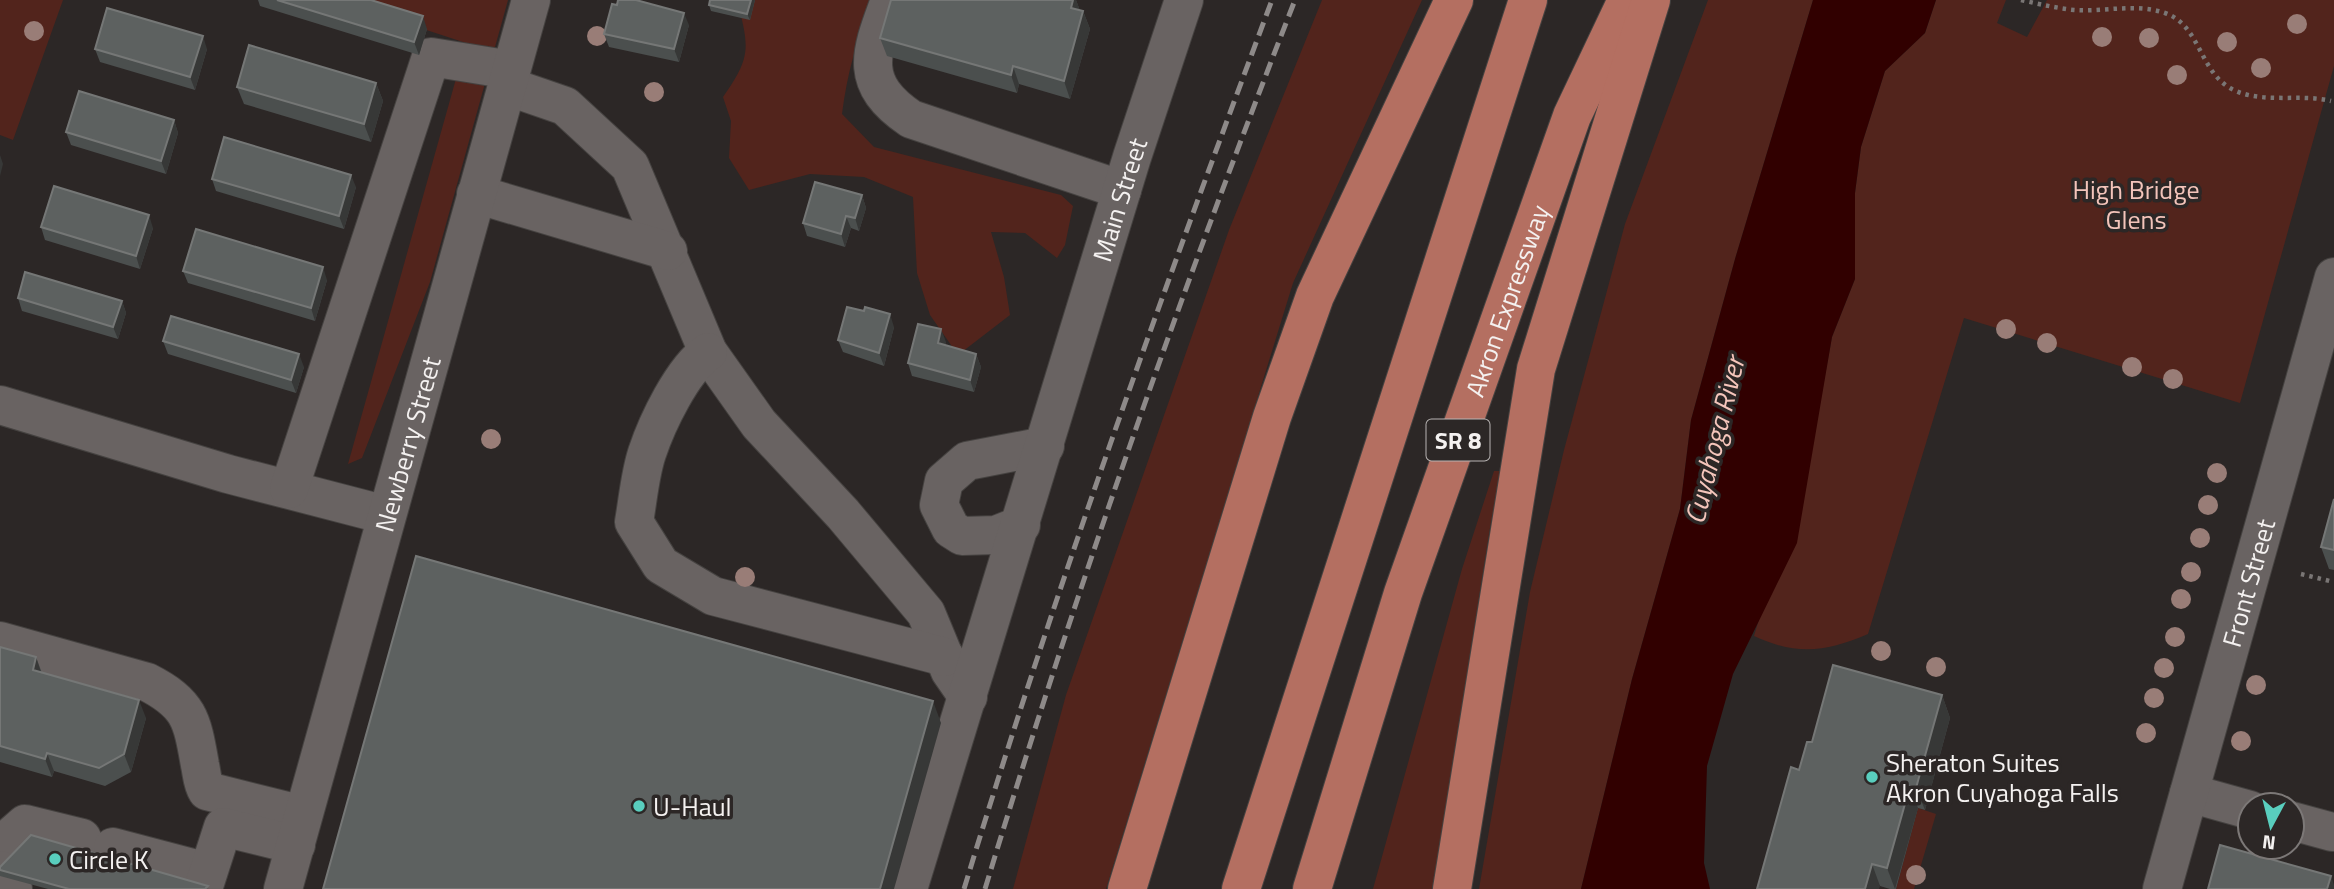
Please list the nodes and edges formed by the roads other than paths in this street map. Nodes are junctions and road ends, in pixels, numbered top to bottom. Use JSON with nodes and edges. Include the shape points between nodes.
{"nodes":[{"id":1,"x":531,"y":0,"type":"edge"},
{"id":2,"x":890,"y":0,"type":"edge"},
{"id":3,"x":1184,"y":0,"type":"edge"},
{"id":4,"x":1454,"y":0,"type":"edge"},
{"id":5,"x":1528,"y":0,"type":"edge"},
{"id":6,"x":1627,"y":0,"type":"edge"},
{"id":7,"x":1651,"y":0,"type":"edge"},
{"id":8,"x":509,"y":78,"type":"junction"},
{"id":9,"x":1122,"y":190,"type":"junction"},
{"id":10,"x":476,"y":194,"type":"junction"},
{"id":11,"x":668,"y":251,"type":"junction"},
{"id":12,"x":2334,"y":277,"type":"edge"},
{"id":13,"x":708,"y":352,"type":"junction"},
{"id":14,"x":0,"y":405,"type":"edge"},
{"id":15,"x":1045,"y":446,"type":"junction"},
{"id":16,"x":289,"y":489,"type":"junction"},
{"id":17,"x":386,"y":515,"type":"junction"},
{"id":18,"x":1021,"y":525,"type":"junction"},
{"id":19,"x":0,"y":641,"type":"edge"},
{"id":20,"x":944,"y":657,"type":"junction"},
{"id":21,"x":968,"y":697,"type":"junction"},
{"id":22,"x":2189,"y":793,"type":"junction"},
{"id":23,"x":2236,"y":806,"type":"edge"},
{"id":24,"x":2306,"y":825,"type":"edge"},
{"id":25,"x":8,"y":829,"type":"edge"},
{"id":26,"x":300,"y":830,"type":"junction"},
{"id":27,"x":2332,"y":832,"type":"dead end"},
{"id":28,"x":0,"y":870,"type":"edge"},
{"id":29,"x":206,"y":880,"type":"edge"},
{"id":30,"x":13,"y":889,"type":"edge"},
{"id":31,"x":283,"y":889,"type":"edge"},
{"id":32,"x":908,"y":889,"type":"edge"},
{"id":33,"x":1127,"y":889,"type":"edge"},
{"id":34,"x":1241,"y":889,"type":"edge"},
{"id":35,"x":1312,"y":889,"type":"edge"},
{"id":36,"x":1452,"y":889,"type":"edge"},
{"id":37,"x":2162,"y":889,"type":"edge"}],
"edges":[{"from":1,"to":8,"type":"street","name":"Newberry Street"},
{"from":2,"to":9,"type":"street","via":[[872,76],[888,104],[911,119]]},
{"from":3,"to":9,"type":"street","name":"Main Street"},
{"from":4,"to":33,"type":"highway","via":[[1315,296],[1272,417]]},
{"from":5,"to":34,"type":"highway","number":"SR 8"},
{"from":6,"to":35,"type":"highway","name":"Akron Expressway","number":"SR 8","via":[[1567,129],[1403,593]]},
{"from":7,"to":36,"type":"highway","via":[[1536,369]]},
{"from":8,"to":10,"type":"street","name":"Newberry Street"},
{"from":8,"to":11,"type":"street","via":[[565,106],[630,166]]},
{"from":8,"to":16,"type":"street","via":[[431,57]]},
{"from":9,"to":15,"type":"street","name":"Main Street"},
{"from":10,"to":11,"type":"street"},
{"from":10,"to":17,"type":"street","name":"Newberry Street"},
{"from":11,"to":13,"type":"street"},
{"from":12,"to":22,"type":"street","name":"Front Street"},
{"from":13,"to":20,"type":"street","via":[[759,424],[926,613]]},
{"from":13,"to":20,"type":"street","via":[[671,399],[647,454],[634,522],[661,565],[713,596]]},
{"from":14,"to":16,"type":"street"},
{"from":15,"to":18,"type":"street","name":"Main Street"},
{"from":15,"to":18,"type":"street","via":[[967,461],[944,481],[939,505],[951,529],[962,536],[996,535]]},
{"from":16,"to":17,"type":"street"},
{"from":17,"to":26,"type":"street","name":"Newberry Street"},
{"from":18,"to":21,"type":"street","name":"Main Street"},
{"from":19,"to":26,"type":"street","via":[[147,682],[166,692],[192,720],[206,791]]},
{"from":20,"to":21,"type":"street"},
{"from":21,"to":32,"type":"street","name":"Main Street"},
{"from":22,"to":23,"type":"street"},
{"from":22,"to":37,"type":"street","name":"Front Street"},
{"from":24,"to":27,"type":"street"},
{"from":25,"to":29,"type":"street","via":[[97,842]]},
{"from":26,"to":29,"type":"street","via":[[223,827]]},
{"from":26,"to":31,"type":"street","name":"Newberry Street"},
{"from":28,"to":30,"type":"street"}]}
